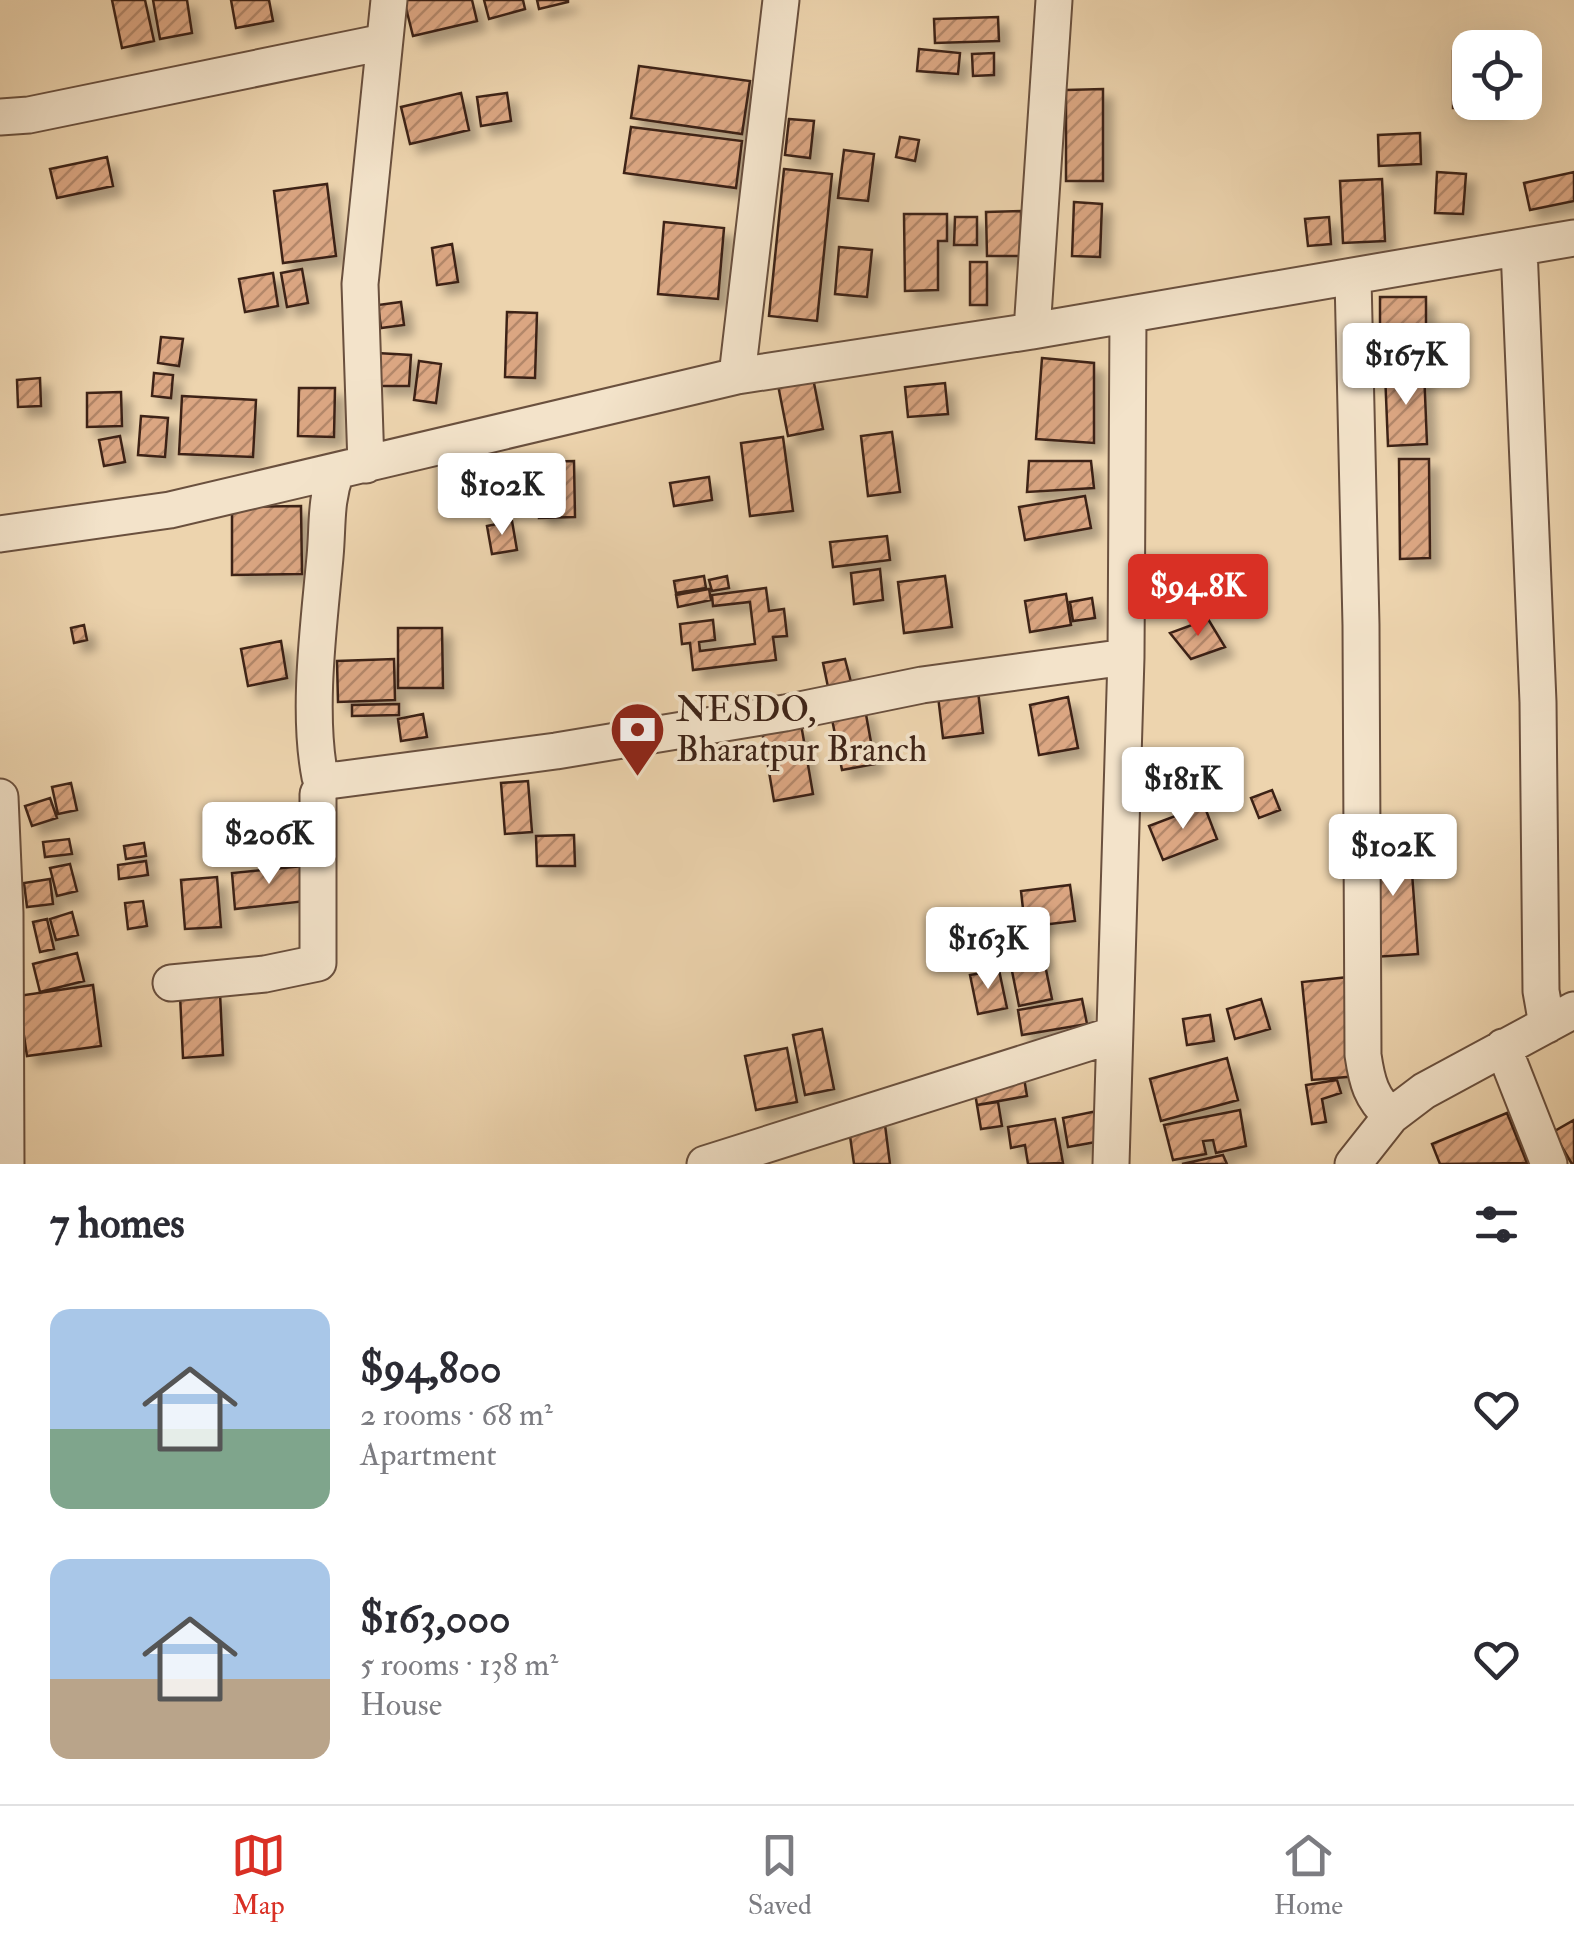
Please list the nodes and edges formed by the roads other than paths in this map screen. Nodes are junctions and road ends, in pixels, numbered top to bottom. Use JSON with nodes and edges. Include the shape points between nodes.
{"nodes":[{"id":1,"x":389,"y":0,"type":"edge"},
{"id":2,"x":781,"y":0,"type":"edge"},
{"id":3,"x":1054,"y":0,"type":"edge"},
{"id":4,"x":384,"y":42,"type":"junction"},
{"id":5,"x":0,"y":117,"type":"edge"},
{"id":6,"x":1574,"y":238,"type":"edge"},
{"id":7,"x":1518,"y":248,"type":"junction"},
{"id":8,"x":1352,"y":278,"type":"junction"},
{"id":9,"x":1128,"y":317,"type":"junction"},
{"id":10,"x":1032,"y":331,"type":"junction"},
{"id":11,"x":737,"y":376,"type":"junction"},
{"id":12,"x":351,"y":468,"type":"junction"},
{"id":13,"x":0,"y":534,"type":"edge"},
{"id":14,"x":1126,"y":657,"type":"junction"},
{"id":15,"x":326,"y":778,"type":"junction"},
{"id":16,"x":0,"y":797,"type":"edge"},
{"id":17,"x":171,"y":983,"type":"dead end"},
{"id":18,"x":1560,"y":1018,"type":"edge"},
{"id":19,"x":1113,"y":1035,"type":"junction"},
{"id":20,"x":1504,"y":1047,"type":"junction"},
{"id":21,"x":1391,"y":1116,"type":"junction"},
{"id":22,"x":6,"y":1164,"type":"edge"},
{"id":23,"x":704,"y":1164,"type":"edge"},
{"id":24,"x":1111,"y":1164,"type":"edge"},
{"id":25,"x":1353,"y":1164,"type":"edge"},
{"id":26,"x":1548,"y":1164,"type":"edge"}],
"edges":[{"from":1,"to":4,"type":"street"},
{"from":2,"to":11,"type":"street"},
{"from":3,"to":10,"type":"street"},
{"from":4,"to":5,"type":"street"},
{"from":4,"to":12,"type":"street","via":[[360,284]]},
{"from":6,"to":7,"type":"street"},
{"from":7,"to":8,"type":"street"},
{"from":7,"to":18,"type":"street","via":[[1538,702],[1541,991]]},
{"from":8,"to":9,"type":"street"},
{"from":8,"to":21,"type":"street","via":[[1363,1055],[1375,1101]]},
{"from":9,"to":10,"type":"street"},
{"from":9,"to":14,"type":"street"},
{"from":10,"to":11,"type":"street"},
{"from":11,"to":12,"type":"street"},
{"from":12,"to":13,"type":"street","via":[[170,510]]},
{"from":12,"to":15,"type":"street","via":[[326,498],[316,751]]},
{"from":14,"to":15,"type":"street","via":[[922,685],[556,751]]},
{"from":14,"to":19,"type":"street"},
{"from":15,"to":17,"type":"street","via":[[318,794],[318,963]]},
{"from":16,"to":22,"type":"street"},
{"from":18,"to":20,"type":"street"},
{"from":19,"to":23,"type":"street"},
{"from":19,"to":24,"type":"street"},
{"from":20,"to":21,"type":"street"},
{"from":20,"to":26,"type":"street"},
{"from":21,"to":25,"type":"street"}]}
